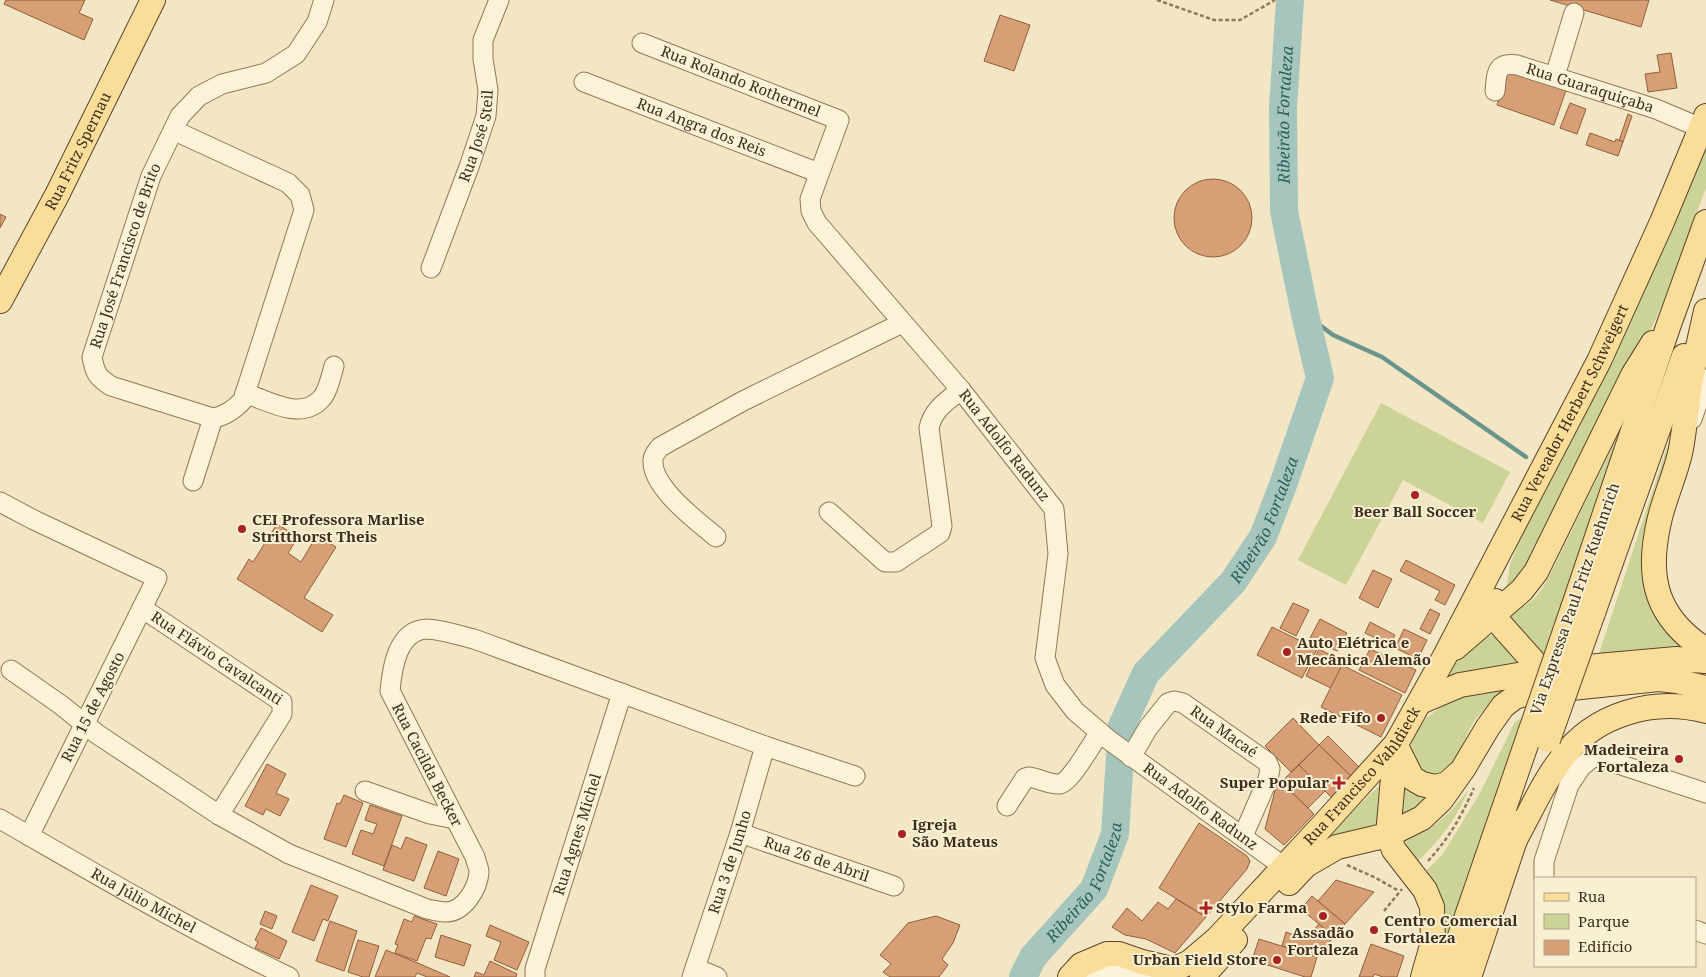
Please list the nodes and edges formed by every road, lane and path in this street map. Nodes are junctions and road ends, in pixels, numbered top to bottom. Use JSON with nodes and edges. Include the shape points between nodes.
{"nodes":[{"id":1,"x":153,"y":0,"type":"edge"},
{"id":2,"x":324,"y":0,"type":"edge"},
{"id":3,"x":499,"y":0,"type":"edge"},
{"id":4,"x":1157,"y":0,"type":"edge"},
{"id":5,"x":1274,"y":0,"type":"edge"},
{"id":6,"x":1574,"y":13,"type":"dead end"},
{"id":7,"x":642,"y":43,"type":"dead end"},
{"id":8,"x":1555,"y":76,"type":"junction"},
{"id":9,"x":584,"y":82,"type":"dead end"},
{"id":10,"x":1495,"y":91,"type":"dead end"},
{"id":11,"x":839,"y":120,"type":"joint"},
{"id":12,"x":1704,"y":122,"type":"edge"},
{"id":13,"x":173,"y":130,"type":"junction"},
{"id":14,"x":819,"y":173,"type":"junction"},
{"id":15,"x":1706,"y":222,"type":"edge"},
{"id":16,"x":431,"y":268,"type":"dead end"},
{"id":17,"x":1706,"y":298,"type":"edge"},
{"id":18,"x":0,"y":301,"type":"edge"},
{"id":19,"x":1706,"y":311,"type":"edge"},
{"id":20,"x":902,"y":323,"type":"junction"},
{"id":21,"x":1668,"y":327,"type":"junction"},
{"id":22,"x":334,"y":366,"type":"dead end"},
{"id":23,"x":1706,"y":379,"type":"edge"},
{"id":24,"x":961,"y":390,"type":"junction"},
{"id":25,"x":245,"y":393,"type":"junction"},
{"id":26,"x":213,"y":418,"type":"junction"},
{"id":27,"x":1680,"y":451,"type":"junction"},
{"id":28,"x":193,"y":481,"type":"dead end"},
{"id":29,"x":0,"y":502,"type":"edge"},
{"id":30,"x":829,"y":512,"type":"dead end"},
{"id":31,"x":716,"y":537,"type":"dead end"},
{"id":32,"x":1500,"y":550,"type":"junction"},
{"id":33,"x":142,"y":608,"type":"junction"},
{"id":34,"x":1583,"y":610,"type":"junction"},
{"id":35,"x":1493,"y":616,"type":"junction"},
{"id":36,"x":1706,"y":650,"type":"edge"},
{"id":37,"x":1445,"y":656,"type":"junction"},
{"id":38,"x":1706,"y":661,"type":"edge"},
{"id":39,"x":11,"y":670,"type":"dead end"},
{"id":40,"x":1542,"y":671,"type":"junction"},
{"id":41,"x":1706,"y":688,"type":"edge"},
{"id":42,"x":622,"y":693,"type":"junction"},
{"id":43,"x":1420,"y":702,"type":"junction"},
{"id":44,"x":1706,"y":711,"type":"edge"},
{"id":45,"x":85,"y":724,"type":"junction"},
{"id":46,"x":1105,"y":736,"type":"junction"},
{"id":47,"x":1539,"y":736,"type":"junction"},
{"id":48,"x":1396,"y":744,"type":"junction"},
{"id":49,"x":765,"y":746,"type":"junction"},
{"id":50,"x":1129,"y":755,"type":"junction"},
{"id":51,"x":1463,"y":769,"type":"junction"},
{"id":52,"x":855,"y":776,"type":"dead end"},
{"id":53,"x":365,"y":791,"type":"dead end"},
{"id":54,"x":1706,"y":793,"type":"edge"},
{"id":55,"x":1007,"y":806,"type":"dead end"},
{"id":56,"x":219,"y":815,"type":"junction"},
{"id":57,"x":0,"y":819,"type":"edge"},
{"id":58,"x":456,"y":819,"type":"junction"},
{"id":59,"x":740,"y":833,"type":"junction"},
{"id":60,"x":28,"y":836,"type":"junction"},
{"id":61,"x":1243,"y":836,"type":"junction"},
{"id":62,"x":1388,"y":836,"type":"junction"},
{"id":63,"x":1516,"y":838,"type":"junction"},
{"id":64,"x":1337,"y":847,"type":"junction"},
{"id":65,"x":1284,"y":867,"type":"junction"},
{"id":66,"x":1544,"y":877,"type":"edge"},
{"id":67,"x":894,"y":886,"type":"dead end"},
{"id":68,"x":1399,"y":892,"type":"dead end"},
{"id":69,"x":1154,"y":972,"type":"edge"},
{"id":70,"x":694,"y":973,"type":"edge"},
{"id":71,"x":290,"y":977,"type":"edge"},
{"id":72,"x":536,"y":977,"type":"edge"},
{"id":73,"x":718,"y":977,"type":"edge"},
{"id":74,"x":1070,"y":977,"type":"edge"},
{"id":75,"x":1095,"y":977,"type":"edge"},
{"id":76,"x":1202,"y":977,"type":"edge"},
{"id":77,"x":1422,"y":977,"type":"edge"},
{"id":78,"x":1446,"y":977,"type":"edge"},
{"id":79,"x":1469,"y":977,"type":"edge"}],
"edges":[{"from":1,"to":18,"type":"main road","name":"Rua Fritz Spernau","via":[[57,195]]},
{"from":2,"to":13,"type":"street","name":"Rua José Francisco de Brito","via":[[317,22],[296,54],[266,73],[222,84],[199,96],[180,116]]},
{"from":3,"to":16,"type":"street","name":"Rua José Steil","via":[[483,40],[488,90],[486,116]]},
{"from":4,"to":5,"type":"path","via":[[1214,20],[1240,20]]},
{"from":6,"to":8,"type":"street"},
{"from":7,"to":11,"type":"street","name":"Rua Rolando Rothermel"},
{"from":8,"to":10,"type":"street","name":"Rua Guaraquiçaba","via":[[1508,64],[1497,72]]},
{"from":8,"to":12,"type":"street","name":"Rua Guaraquiçaba"},
{"from":9,"to":14,"type":"street","name":"Rua Angra dos Reis"},
{"from":11,"to":14,"type":"street","name":"Rua Adolfo Radunz"},
{"from":12,"to":32,"type":"main road","name":"Rua Vereador Herbert Schweigert","via":[[1599,361]]},
{"from":13,"to":25,"type":"street","via":[[288,183],[300,195],[304,210]]},
{"from":13,"to":26,"type":"street","name":"Rua José Francisco de Brito","via":[[151,176],[92,357],[95,372],[110,386]]},
{"from":14,"to":20,"type":"street","name":"Rua Adolfo Radunz","via":[[810,199],[817,223]]},
{"from":15,"to":21,"type":"main road","name":"Via Expressa Paul Fritz Kuehnrich"},
{"from":17,"to":34,"type":"main road","name":"Via Expressa Paul Fritz Kuehnrich"},
{"from":19,"to":27,"type":"main road"},
{"from":20,"to":24,"type":"street","name":"Rua Adolfo Radunz"},
{"from":20,"to":31,"type":"street","via":[[743,401],[660,447],[653,458],[653,468],[668,494]]},
{"from":21,"to":34,"type":"main road","name":"Via Expressa Paul Fritz Kuehnrich"},
{"from":21,"to":35,"type":"main road","via":[[1648,348],[1633,375],[1536,572],[1522,590]]},
{"from":22,"to":25,"type":"street","via":[[322,398],[310,408],[292,410]]},
{"from":23,"to":27,"type":"street"},
{"from":24,"to":30,"type":"street","via":[[936,411],[929,428],[942,526],[940,533],[890,563]]},
{"from":24,"to":46,"type":"street","name":"Rua Adolfo Radunz","via":[[1054,509],[1058,554],[1045,658],[1055,685],[1075,711]]},
{"from":25,"to":26,"type":"street","via":[[236,407],[221,417]]},
{"from":26,"to":28,"type":"street"},
{"from":27,"to":36,"type":"main road","via":[[1659,522],[1654,552],[1655,580],[1660,602],[1671,620]]},
{"from":29,"to":33,"type":"street","name":"Rua 15 de Agosto","via":[[157,578]]},
{"from":32,"to":35,"type":"main road"},
{"from":32,"to":37,"type":"main road","name":"Rua Vereador Herbert Schweigert"},
{"from":33,"to":45,"type":"street","name":"Rua 15 de Agosto"},
{"from":33,"to":56,"type":"street","name":"Rua Flávio Cavalcanti","via":[[282,702],[282,714]]},
{"from":34,"to":47,"type":"main road","name":"Via Expressa Paul Fritz Kuehnrich","bridge":true},
{"from":35,"to":37,"type":"main road"},
{"from":35,"to":40,"type":"main road"},
{"from":37,"to":43,"type":"main road","name":"Rua Vereador Herbert Schweigert"},
{"from":38,"to":40,"type":"main road","name":"Rua Francisco Vahldieck","via":[[1676,659]]},
{"from":39,"to":45,"type":"street","name":"Rua Cacilda Becker"},
{"from":40,"to":43,"type":"main road","name":"Rua Francisco Vahldieck","via":[[1460,685]]},
{"from":41,"to":51,"type":"main road","name":"Rua Francisco Vahldieck","via":[[1659,680],[1532,692],[1515,697],[1503,706]]},
{"from":42,"to":49,"type":"street","name":"Rua Cacilda Becker"},
{"from":42,"to":58,"type":"street","name":"Rua Cacilda Becker","via":[[474,639],[427,629],[412,633],[400,646],[392,666],[390,691]]},
{"from":42,"to":72,"type":"street","name":"Rua Agnes Michel","via":[[535,970]]},
{"from":43,"to":48,"type":"main road","name":"Rua Francisco Vahldieck"},
{"from":44,"to":63,"type":"main road","via":[[1672,705],[1647,707],[1619,714],[1599,725],[1562,757]]},
{"from":45,"to":56,"type":"street","name":"Rua Cacilda Becker"},
{"from":45,"to":60,"type":"street","name":"Rua 15 de Agosto"},
{"from":46,"to":50,"type":"street","name":"Rua Adolfo Radunz"},
{"from":46,"to":55,"type":"street","via":[[1065,782],[1056,784],[1025,778]]},
{"from":47,"to":63,"type":"main road","name":"Via Expressa Paul Fritz Kuehnrich"},
{"from":47,"to":78,"type":"main road","name":"Via Expressa Paul Fritz Kuehnrich"},
{"from":48,"to":51,"type":"main road","via":[[1412,778],[1422,784],[1435,787],[1447,784]]},
{"from":48,"to":62,"type":"main road"},
{"from":48,"to":65,"type":"main road","name":"Rua Francisco Vahldieck"},
{"from":49,"to":52,"type":"street","name":"Rua Cacilda Becker"},
{"from":49,"to":59,"type":"street","name":"Rua 3 de Junho"},
{"from":50,"to":61,"type":"street","name":"Rua Adolfo Radunz"},
{"from":50,"to":61,"type":"street","name":"Rua Macaé","via":[[1168,703],[1174,701],[1183,703],[1267,762],[1270,769],[1268,779]]},
{"from":51,"to":62,"type":"main road","name":"Rua Francisco Vahldieck","via":[[1441,800],[1422,818]]},
{"from":53,"to":58,"type":"street","via":[[430,814]]},
{"from":54,"to":66,"type":"street","via":[[1594,756],[1580,767],[1569,785],[1544,861]]},
{"from":56,"to":58,"type":"street","name":"Rua Cacilda Becker","via":[[289,854],[427,909],[448,912],[466,902],[479,871]]},
{"from":57,"to":60,"type":"street","name":"Rua Júlio Michel"},
{"from":59,"to":67,"type":"street","name":"Rua 26 de Abril"},
{"from":59,"to":70,"type":"street","name":"Rua 3 de Junho"},
{"from":60,"to":71,"type":"street","name":"Rua Júlio Michel","via":[[225,946]]},
{"from":61,"to":65,"type":"street","name":"Rua Adolfo Radunz"},
{"from":62,"to":64,"type":"main road","name":"Rua Francisco Vahldieck"},
{"from":62,"to":77,"type":"main road","via":[[1394,850],[1425,890],[1432,907],[1433,942]]},
{"from":63,"to":79,"type":"main road","name":"Via Expressa Paul Fritz Kuehnrich"},
{"from":64,"to":68,"type":"path","via":[[1344,864]]},
{"from":64,"to":76,"type":"main road","name":"Rua Francisco Vahldieck","via":[[1306,865]]},
{"from":65,"to":69,"type":"main road","name":"Rua Francisco Vahldieck","via":[[1217,940],[1190,962]]},
{"from":69,"to":74,"type":"main road","via":[[1119,954],[1107,954],[1080,965]]},
{"from":69,"to":75,"type":"street","via":[[1108,969]]},
{"from":70,"to":73,"type":"street"}]}
